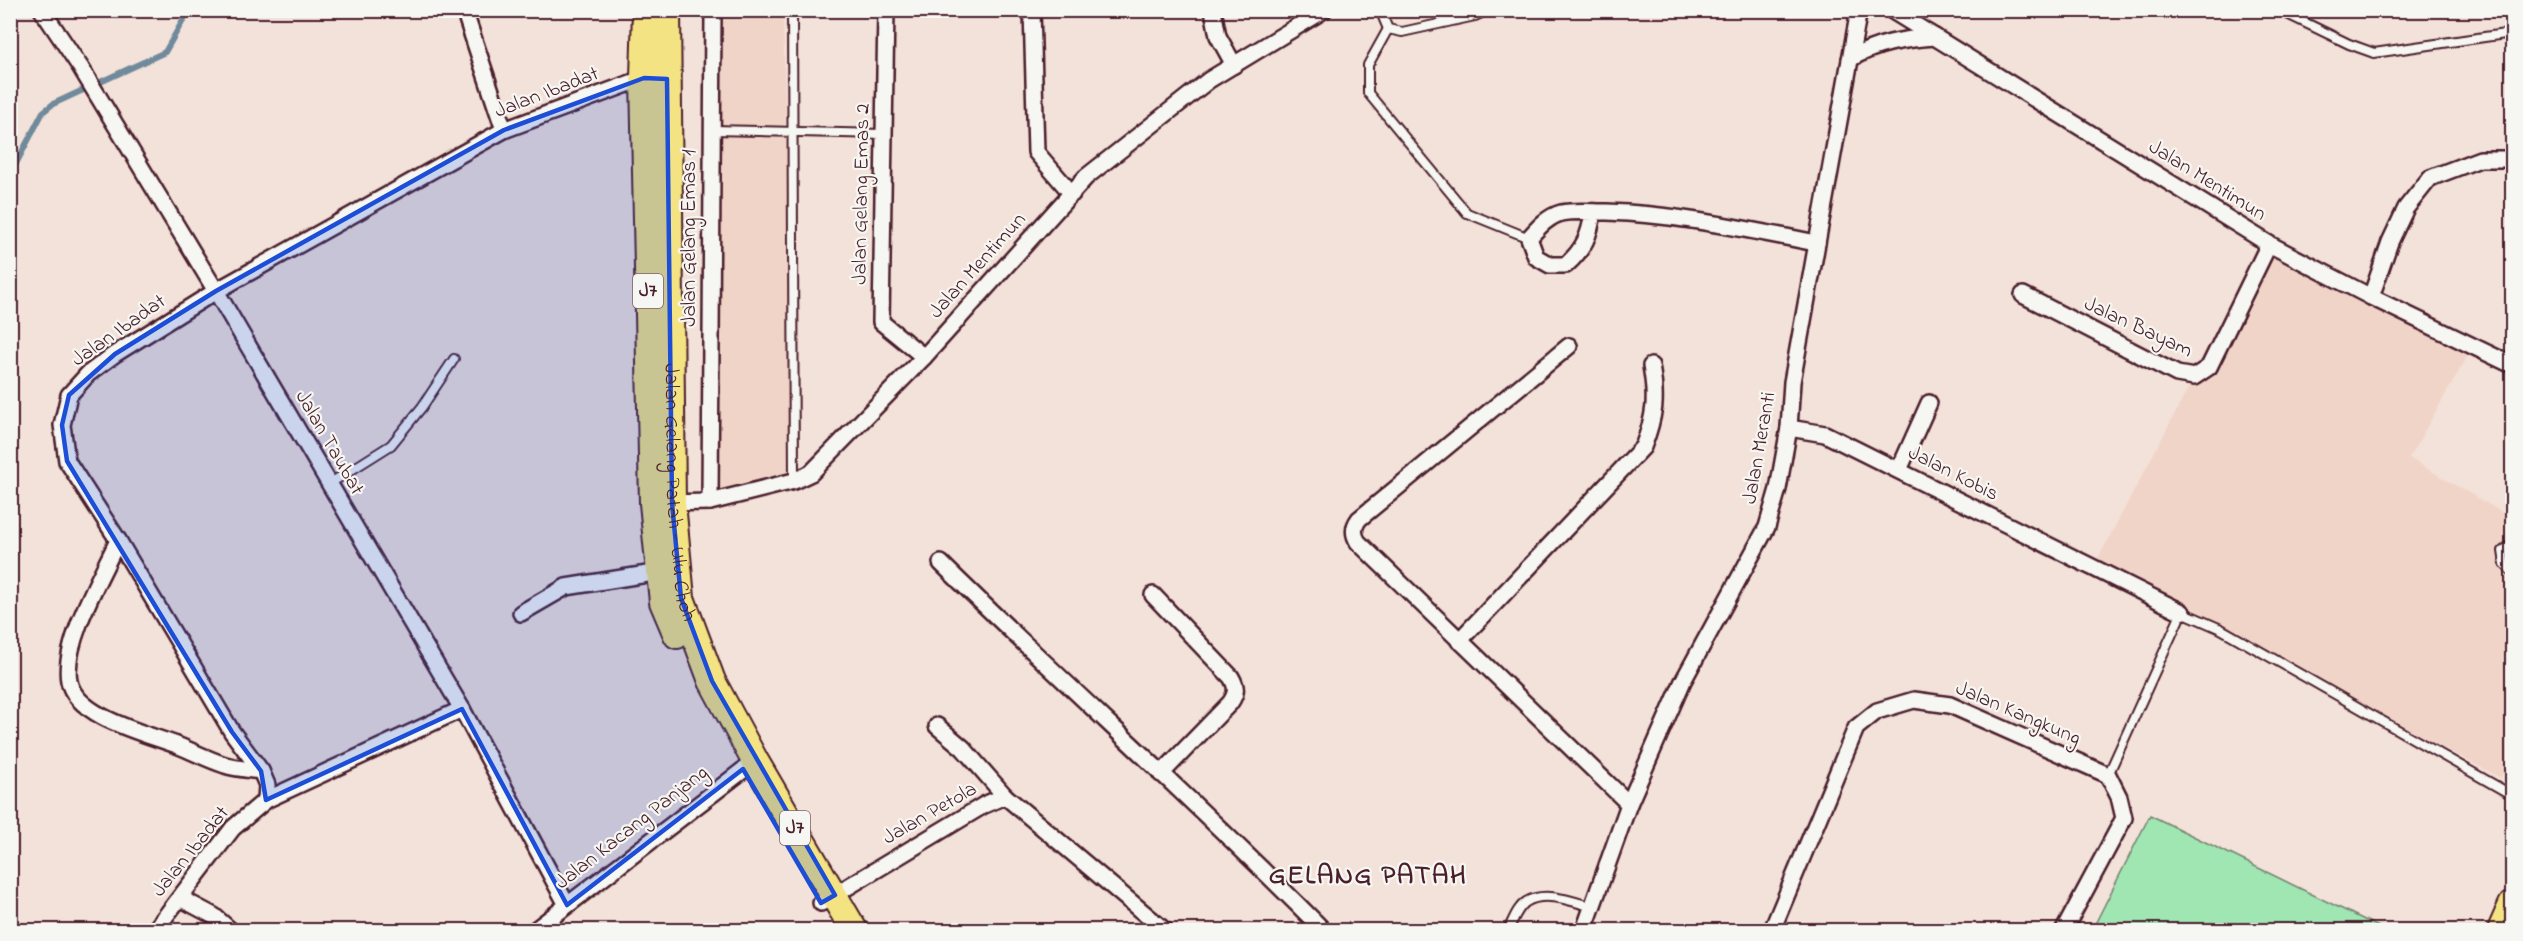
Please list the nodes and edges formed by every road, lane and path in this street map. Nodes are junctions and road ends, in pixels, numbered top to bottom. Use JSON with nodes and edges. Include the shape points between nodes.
{"nodes":[{"id":1,"x":42,"y":10,"type":"edge"},
{"id":2,"x":464,"y":10,"type":"edge"},
{"id":3,"x":646,"y":10,"type":"edge"},
{"id":4,"x":667,"y":10,"type":"edge"},
{"id":5,"x":713,"y":10,"type":"edge"},
{"id":6,"x":792,"y":10,"type":"edge"},
{"id":7,"x":886,"y":10,"type":"edge"},
{"id":8,"x":1032,"y":10,"type":"edge"},
{"id":9,"x":1213,"y":10,"type":"edge"},
{"id":10,"x":1324,"y":10,"type":"edge"},
{"id":11,"x":1380,"y":10,"type":"edge"},
{"id":12,"x":1488,"y":10,"type":"edge"},
{"id":13,"x":1859,"y":10,"type":"edge"},
{"id":14,"x":1891,"y":10,"type":"edge"},
{"id":15,"x":2279,"y":10,"type":"edge"},
{"id":16,"x":1388,"y":29,"type":"junction"},
{"id":17,"x":2512,"y":33,"type":"edge"},
{"id":18,"x":1935,"y":38,"type":"junction"},
{"id":19,"x":1850,"y":59,"type":"junction"},
{"id":20,"x":1234,"y":65,"type":"junction"},
{"id":21,"x":656,"y":79,"type":"junction"},
{"id":22,"x":504,"y":130,"type":"junction"},
{"id":23,"x":712,"y":130,"type":"junction"},
{"id":24,"x":792,"y":132,"type":"junction"},
{"id":25,"x":884,"y":134,"type":"junction"},
{"id":26,"x":2512,"y":159,"type":"edge"},
{"id":27,"x":1072,"y":194,"type":"junction"},
{"id":28,"x":1593,"y":212,"type":"junction"},
{"id":29,"x":1529,"y":238,"type":"junction"},
{"id":30,"x":1817,"y":243,"type":"junction"},
{"id":31,"x":2269,"y":244,"type":"junction"},
{"id":32,"x":216,"y":291,"type":"junction"},
{"id":33,"x":2023,"y":295,"type":"dead end"},
{"id":34,"x":2371,"y":297,"type":"junction"},
{"id":35,"x":1569,"y":346,"type":"dead end"},
{"id":36,"x":924,"y":357,"type":"junction"},
{"id":37,"x":454,"y":359,"type":"dead end"},
{"id":38,"x":2512,"y":365,"type":"edge"},
{"id":39,"x":1651,"y":366,"type":"dead end"},
{"id":40,"x":1929,"y":403,"type":"dead end"},
{"id":41,"x":1789,"y":428,"type":"junction"},
{"id":42,"x":1899,"y":470,"type":"junction"},
{"id":43,"x":794,"y":481,"type":"junction"},
{"id":44,"x":329,"y":484,"type":"junction"},
{"id":45,"x":710,"y":502,"type":"junction"},
{"id":46,"x":663,"y":503,"type":"junction"},
{"id":47,"x":118,"y":540,"type":"junction"},
{"id":48,"x":2512,"y":544,"type":"edge"},
{"id":49,"x":941,"y":563,"type":"dead end"},
{"id":50,"x":660,"y":572,"type":"junction"},
{"id":51,"x":2512,"y":572,"type":"edge"},
{"id":52,"x":1153,"y":595,"type":"dead end"},
{"id":53,"x":2182,"y":612,"type":"junction"},
{"id":54,"x":521,"y":613,"type":"dead end"},
{"id":55,"x":1459,"y":641,"type":"junction"},
{"id":56,"x":462,"y":709,"type":"junction"},
{"id":57,"x":937,"y":726,"type":"dead end"},
{"id":58,"x":749,"y":765,"type":"junction"},
{"id":59,"x":261,"y":771,"type":"junction"},
{"id":60,"x":1161,"y":774,"type":"junction"},
{"id":61,"x":2108,"y":775,"type":"junction"},
{"id":62,"x":2512,"y":795,"type":"edge"},
{"id":63,"x":1005,"y":796,"type":"junction"},
{"id":64,"x":266,"y":800,"type":"junction"},
{"id":65,"x":1629,"y":804,"type":"junction"},
{"id":66,"x":180,"y":898,"type":"junction"},
{"id":67,"x":828,"y":899,"type":"junction"},
{"id":68,"x":567,"y":905,"type":"junction"},
{"id":69,"x":2512,"y":906,"type":"edge"},
{"id":70,"x":1593,"y":907,"type":"junction"},
{"id":71,"x":155,"y":930,"type":"edge"},
{"id":72,"x":230,"y":930,"type":"edge"},
{"id":73,"x":535,"y":930,"type":"edge"},
{"id":74,"x":836,"y":930,"type":"edge"},
{"id":75,"x":854,"y":930,"type":"edge"},
{"id":76,"x":1164,"y":930,"type":"edge"},
{"id":77,"x":1323,"y":930,"type":"edge"},
{"id":78,"x":1508,"y":930,"type":"edge"},
{"id":79,"x":1584,"y":930,"type":"edge"},
{"id":80,"x":1772,"y":930,"type":"edge"},
{"id":81,"x":2064,"y":930,"type":"edge"},
{"id":82,"x":2501,"y":930,"type":"edge"}],
"edges":[{"from":1,"to":32,"type":"street","name":"Jalan Taubat"},
{"from":2,"to":22,"type":"street"},
{"from":3,"to":21,"type":"main road","name":"Jalan Gelang Patah - Ulu Choh","number":"J7"},
{"from":4,"to":21,"type":"main road","name":"Jalan Gelang Patah - Ulu Choh","number":"J7"},
{"from":5,"to":23,"type":"street","name":"Jalan Gelang Emas 1"},
{"from":6,"to":24,"type":"lane"},
{"from":7,"to":25,"type":"street","name":"Jalan Gelang Emas 2"},
{"from":8,"to":27,"type":"street","via":[[1036,152]]},
{"from":9,"to":20,"type":"street","via":[[1218,36]]},
{"from":10,"to":20,"type":"street","name":"Jalan Mentimun"},
{"from":11,"to":16,"type":"lane"},
{"from":12,"to":16,"type":"lane","via":[[1402,32]]},
{"from":13,"to":19,"type":"street","name":"Jalan Meranti"},
{"from":14,"to":18,"type":"street","name":"Jalan Mentimun"},
{"from":15,"to":17,"type":"lane","via":[[2374,53]]},
{"from":16,"to":29,"type":"lane","via":[[1368,64],[1368,93],[1467,213]]},
{"from":18,"to":19,"type":"street","via":[[1909,38],[1870,47]]},
{"from":18,"to":31,"type":"street","name":"Jalan Mentimun"},
{"from":19,"to":30,"type":"street","name":"Jalan Meranti"},
{"from":20,"to":27,"type":"street","name":"Jalan Mentimun","via":[[1209,80],[1095,170]]},
{"from":21,"to":22,"type":"street","name":"Jalan Ibadat"},
{"from":21,"to":46,"type":"main road","name":"Jalan Gelang Patah - Ulu Choh","number":"J7"},
{"from":22,"to":32,"type":"street","name":"Jalan Ibadat"},
{"from":23,"to":24,"type":"lane"},
{"from":23,"to":45,"type":"street","name":"Jalan Gelang Emas 1"},
{"from":24,"to":25,"type":"lane"},
{"from":24,"to":43,"type":"lane"},
{"from":25,"to":36,"type":"street","name":"Jalan Gelang Emas 2","via":[[881,322]]},
{"from":26,"to":34,"type":"street","via":[[2480,159],[2430,178],[2406,208]]},
{"from":27,"to":36,"type":"street","name":"Jalan Mentimun"},
{"from":28,"to":29,"type":"street","via":[[1561,213],[1543,222]]},
{"from":28,"to":29,"type":"street","via":[[1590,232],[1580,253],[1566,265],[1550,265],[1536,257]]},
{"from":28,"to":30,"type":"street","via":[[1636,213],[1719,224]]},
{"from":30,"to":41,"type":"street","name":"Jalan Meranti","via":[[1792,382]]},
{"from":31,"to":33,"type":"street","name":"Jalan Bayam","via":[[2209,367],[2194,377],[2177,374]]},
{"from":31,"to":34,"type":"street","name":"Jalan Mentimun"},
{"from":32,"to":44,"type":"street","name":"Jalan Taubat"},
{"from":32,"to":47,"type":"street","name":"Jalan Ibadat","via":[[115,354],[88,374],[69,395],[62,425],[67,461]]},
{"from":34,"to":38,"type":"street","name":"Jalan Mentimun"},
{"from":35,"to":55,"type":"street","via":[[1355,524],[1358,542]]},
{"from":36,"to":43,"type":"street","name":"Jalan Mentimun","via":[[811,473]]},
{"from":37,"to":44,"type":"lane","via":[[391,445]]},
{"from":39,"to":55,"type":"street","via":[[1656,394],[1653,421],[1643,447]]},
{"from":40,"to":42,"type":"street"},
{"from":41,"to":42,"type":"street","name":"Jalan Kobis","via":[[1825,434]]},
{"from":41,"to":65,"type":"street","name":"Jalan Meranti","via":[[1767,527],[1683,681]]},
{"from":42,"to":53,"type":"street","name":"Jalan Kobis"},
{"from":43,"to":45,"type":"street","name":"Jalan Mentimun"},
{"from":44,"to":56,"type":"street","name":"Jalan Taubat"},
{"from":45,"to":46,"type":"street","name":"Jalan Mentimun"},
{"from":46,"to":50,"type":"main road","name":"Jalan Gelang Patah - Ulu Choh","number":"J7"},
{"from":46,"to":58,"type":"main road","name":"Jalan Gelang Patah - Ulu Choh","number":"J7","via":[[681,598]]},
{"from":47,"to":59,"type":"street","name":"Jalan Ibadat","via":[[232,732]]},
{"from":47,"to":59,"type":"street","via":[[69,654],[69,682],[83,704],[117,725],[226,765]]},
{"from":48,"to":51,"type":"lane","via":[[2503,551],[2505,564]]},
{"from":49,"to":60,"type":"street"},
{"from":50,"to":54,"type":"street","via":[[566,587]]},
{"from":50,"to":58,"type":"main road","name":"Jalan Gelang Patah - Ulu Choh","number":"J7","via":[[663,602],[698,685]]},
{"from":52,"to":60,"type":"street","via":[[1232,677],[1236,690],[1226,708]]},
{"from":53,"to":61,"type":"lane"},
{"from":53,"to":62,"type":"lane","via":[[2221,629]]},
{"from":55,"to":65,"type":"street"},
{"from":56,"to":64,"type":"street"},
{"from":56,"to":68,"type":"street","name":"Jalan Taubat"},
{"from":57,"to":63,"type":"street","via":[[963,748]]},
{"from":58,"to":67,"type":"main road","name":"Jalan Gelang Patah - Ulu Choh","number":"J7"},
{"from":58,"to":68,"type":"street","name":"Jalan Kacang Panjang"},
{"from":59,"to":64,"type":"street","name":"Jalan Ibadat","via":[[267,785]]},
{"from":60,"to":77,"type":"street"},
{"from":61,"to":80,"type":"street","name":"Jalan Kangkung","via":[[1950,705],[1914,700],[1877,711],[1856,728]]},
{"from":61,"to":81,"type":"street","via":[[2124,818]]},
{"from":63,"to":67,"type":"street","name":"Jalan Petola"},
{"from":63,"to":76,"type":"street","name":"Jalan Petola"},
{"from":64,"to":66,"type":"street","name":"Jalan Ibadat","via":[[233,828]]},
{"from":65,"to":70,"type":"street","name":"Jalan Meranti"},
{"from":66,"to":71,"type":"street","name":"Jalan Ibadat"},
{"from":66,"to":72,"type":"street","via":[[214,916]]},
{"from":67,"to":74,"type":"main road","name":"Jalan Gelang Patah - Ulu Choh","number":"J7"},
{"from":67,"to":75,"type":"main road","name":"Jalan Gelang Patah - Ulu Choh","number":"J7"},
{"from":68,"to":73,"type":"street","name":"Jalan Kacang Panjang"},
{"from":69,"to":82,"type":"main road"},
{"from":70,"to":78,"type":"lane","via":[[1539,898],[1526,902]]},
{"from":70,"to":79,"type":"street","name":"Jalan Meranti"}]}
